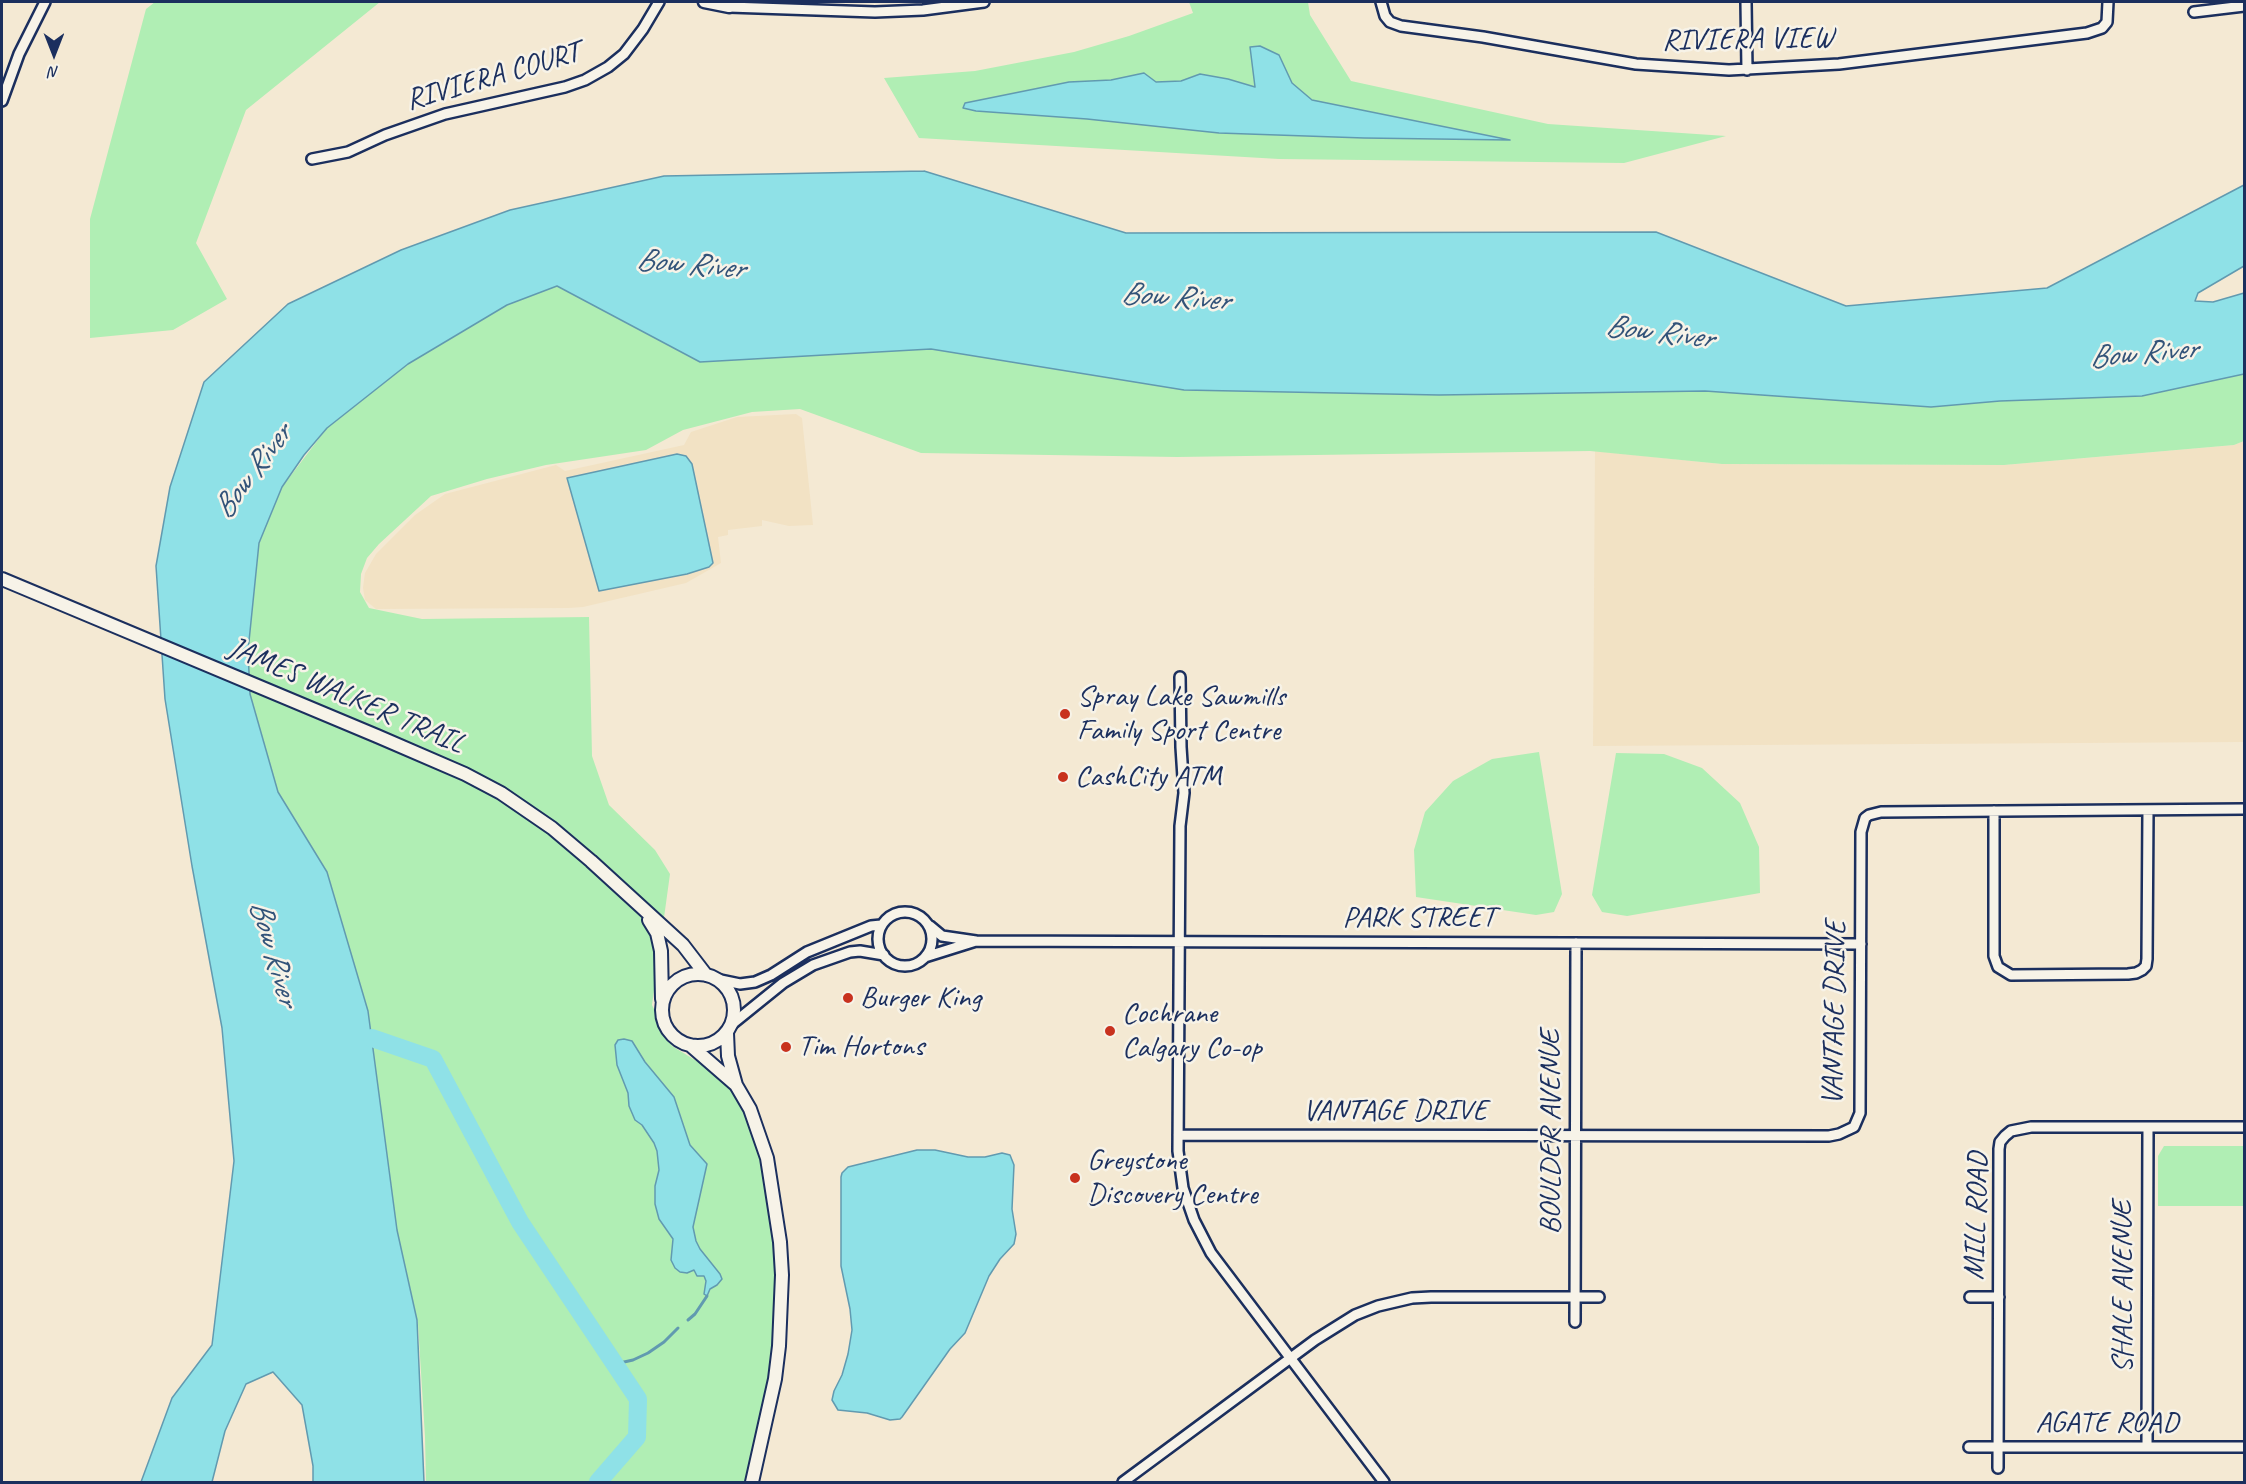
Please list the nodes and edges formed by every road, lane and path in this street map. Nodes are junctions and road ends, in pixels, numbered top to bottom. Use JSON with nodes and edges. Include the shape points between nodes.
{"nodes":[{"id":1,"x":45,"y":2,"type":"edge"},
{"id":2,"x":659,"y":2,"type":"edge"},
{"id":3,"x":704,"y":2,"type":"edge"},
{"id":4,"x":984,"y":2,"type":"edge"},
{"id":5,"x":1381,"y":2,"type":"edge"},
{"id":6,"x":1746,"y":2,"type":"edge"},
{"id":7,"x":2108,"y":2,"type":"edge"},
{"id":8,"x":2244,"y":6,"type":"edge"},
{"id":9,"x":729,"y":7,"type":"joint"},
{"id":10,"x":2194,"y":12,"type":"dead end"},
{"id":11,"x":1747,"y":70,"type":"junction"},
{"id":12,"x":2,"y":101,"type":"edge"},
{"id":13,"x":312,"y":159,"type":"dead end"},
{"id":14,"x":2,"y":579,"type":"edge"},
{"id":15,"x":1180,"y":677,"type":"dead end"},
{"id":16,"x":2244,"y":809,"type":"edge"},
{"id":17,"x":2148,"y":810,"type":"junction"},
{"id":18,"x":1994,"y":811,"type":"junction"},
{"id":19,"x":642,"y":909,"type":"junction"},
{"id":20,"x":881,"y":925,"type":"junction"},
{"id":21,"x":928,"y":925,"type":"junction"},
{"id":22,"x":1179,"y":940,"type":"junction"},
{"id":23,"x":976,"y":941,"type":"junction"},
{"id":24,"x":1576,"y":943,"type":"junction"},
{"id":25,"x":1861,"y":944,"type":"junction"},
{"id":26,"x":884,"y":955,"type":"junction"},
{"id":27,"x":925,"y":957,"type":"junction"},
{"id":28,"x":711,"y":977,"type":"junction"},
{"id":29,"x":662,"y":1005,"type":"junction"},
{"id":30,"x":729,"y":1029,"type":"junction"},
{"id":31,"x":690,"y":1045,"type":"junction"},
{"id":32,"x":736,"y":1085,"type":"junction"},
{"id":33,"x":2148,"y":1127,"type":"junction"},
{"id":34,"x":2244,"y":1127,"type":"edge"},
{"id":35,"x":1178,"y":1134,"type":"junction"},
{"id":36,"x":1575,"y":1135,"type":"junction"},
{"id":37,"x":1575,"y":1297,"type":"junction"},
{"id":38,"x":1599,"y":1297,"type":"dead end"},
{"id":39,"x":1970,"y":1297,"type":"dead end"},
{"id":40,"x":1999,"y":1297,"type":"junction"},
{"id":41,"x":1575,"y":1322,"type":"dead end"},
{"id":42,"x":1290,"y":1359,"type":"junction"},
{"id":43,"x":1969,"y":1447,"type":"dead end"},
{"id":44,"x":1998,"y":1447,"type":"junction"},
{"id":45,"x":2147,"y":1447,"type":"junction"},
{"id":46,"x":2244,"y":1447,"type":"edge"},
{"id":47,"x":1998,"y":1468,"type":"dead end"},
{"id":48,"x":752,"y":1482,"type":"edge"},
{"id":49,"x":1123,"y":1482,"type":"edge"},
{"id":50,"x":1384,"y":1482,"type":"edge"}],
"edges":[{"from":1,"to":12,"type":"street","via":[[19,54]]},
{"from":2,"to":13,"type":"street","name":"RIVIERA COURT","via":[[624,54],[585,80],[445,114],[348,152]]},
{"from":3,"to":9,"type":"street"},
{"from":4,"to":9,"type":"street","via":[[874,12]]},
{"from":5,"to":11,"type":"street","name":"RIVIERA VIEW","via":[[1390,22],[1401,26],[1627,63]]},
{"from":6,"to":11,"type":"street"},
{"from":7,"to":11,"type":"street","name":"RIVIERA VIEW","via":[[2107,22],[2087,33],[1832,65]]},
{"from":8,"to":10,"type":"street"},
{"from":14,"to":19,"type":"main road","name":"JAMES WALKER TRAIL","via":[[465,774],[521,806],[571,843]]},
{"from":15,"to":22,"type":"street","via":[[1184,793]]},
{"from":16,"to":17,"type":"street","name":"VANTAGE DRIVE"},
{"from":17,"to":18,"type":"street","name":"VANTAGE DRIVE"},
{"from":17,"to":18,"type":"street","via":[[2146,966],[2136,973],[2011,975],[1998,967],[1994,956]]},
{"from":18,"to":25,"type":"street","name":"VANTAGE DRIVE","via":[[1881,812],[1865,818],[1861,832]]},
{"from":19,"to":28,"type":"main road","name":"JAMES WALKER TRAIL","via":[[683,945]]},
{"from":19,"to":29,"type":"main road","name":"JAMES WALKER TRAIL","via":[[659,941]]},
{"from":20,"to":21,"type":"street","via":[[892,915],[906,912],[915,913]]},
{"from":20,"to":26,"type":"street","via":[[878,940]]},
{"from":20,"to":28,"type":"street","via":[[807,952],[755,982],[740,984]]},
{"from":21,"to":23,"type":"street","name":"PARK STREET","via":[[942,936]]},
{"from":21,"to":27,"type":"street","via":[[932,943]]},
{"from":22,"to":23,"type":"street","name":"PARK STREET"},
{"from":22,"to":24,"type":"street","name":"PARK STREET"},
{"from":22,"to":35,"type":"street"},
{"from":23,"to":27,"type":"street","name":"PARK STREET"},
{"from":24,"to":25,"type":"street","name":"PARK STREET"},
{"from":24,"to":36,"type":"street","name":"BOULDER AVENUE"},
{"from":25,"to":36,"type":"street","name":"VANTAGE DRIVE","via":[[1860,1113],[1848,1131],[1829,1136]]},
{"from":26,"to":27,"type":"street","via":[[902,965],[912,965]]},
{"from":26,"to":30,"type":"street","via":[[850,952],[813,965],[783,983]]},
{"from":28,"to":29,"type":"main road","via":[[693,974],[682,978],[665,993]]},
{"from":28,"to":30,"type":"main road","via":[[731,996],[734,1009]]},
{"from":29,"to":31,"type":"main road","via":[[662,1016],[671,1035]]},
{"from":30,"to":31,"type":"main road","via":[[712,1043]]},
{"from":30,"to":32,"type":"main road","via":[[728,1056]]},
{"from":31,"to":32,"type":"main road"},
{"from":32,"to":48,"type":"main road","via":[[750,1108],[766,1158],[782,1275],[775,1378]]},
{"from":33,"to":34,"type":"street","name":"MILL ROAD"},
{"from":33,"to":40,"type":"street","name":"MILL ROAD","via":[[2031,1127],[2004,1136],[1999,1149]]},
{"from":33,"to":45,"type":"street","name":"SHALE AVENUE"},
{"from":35,"to":36,"type":"street","name":"VANTAGE DRIVE"},
{"from":35,"to":42,"type":"street","via":[[1183,1188],[1198,1231]]},
{"from":36,"to":37,"type":"street","name":"BOULDER AVENUE"},
{"from":37,"to":38,"type":"street"},
{"from":37,"to":41,"type":"street","name":"BOULDER AVENUE"},
{"from":37,"to":42,"type":"street","via":[[1397,1300],[1356,1315]]},
{"from":39,"to":40,"type":"street"},
{"from":40,"to":44,"type":"street","name":"MILL ROAD"},
{"from":42,"to":49,"type":"street"},
{"from":42,"to":50,"type":"street"},
{"from":43,"to":44,"type":"street","name":"AGATE ROAD"},
{"from":44,"to":45,"type":"street","name":"AGATE ROAD"},
{"from":44,"to":47,"type":"street","name":"MILL ROAD"},
{"from":45,"to":46,"type":"street","name":"AGATE ROAD"}]}
